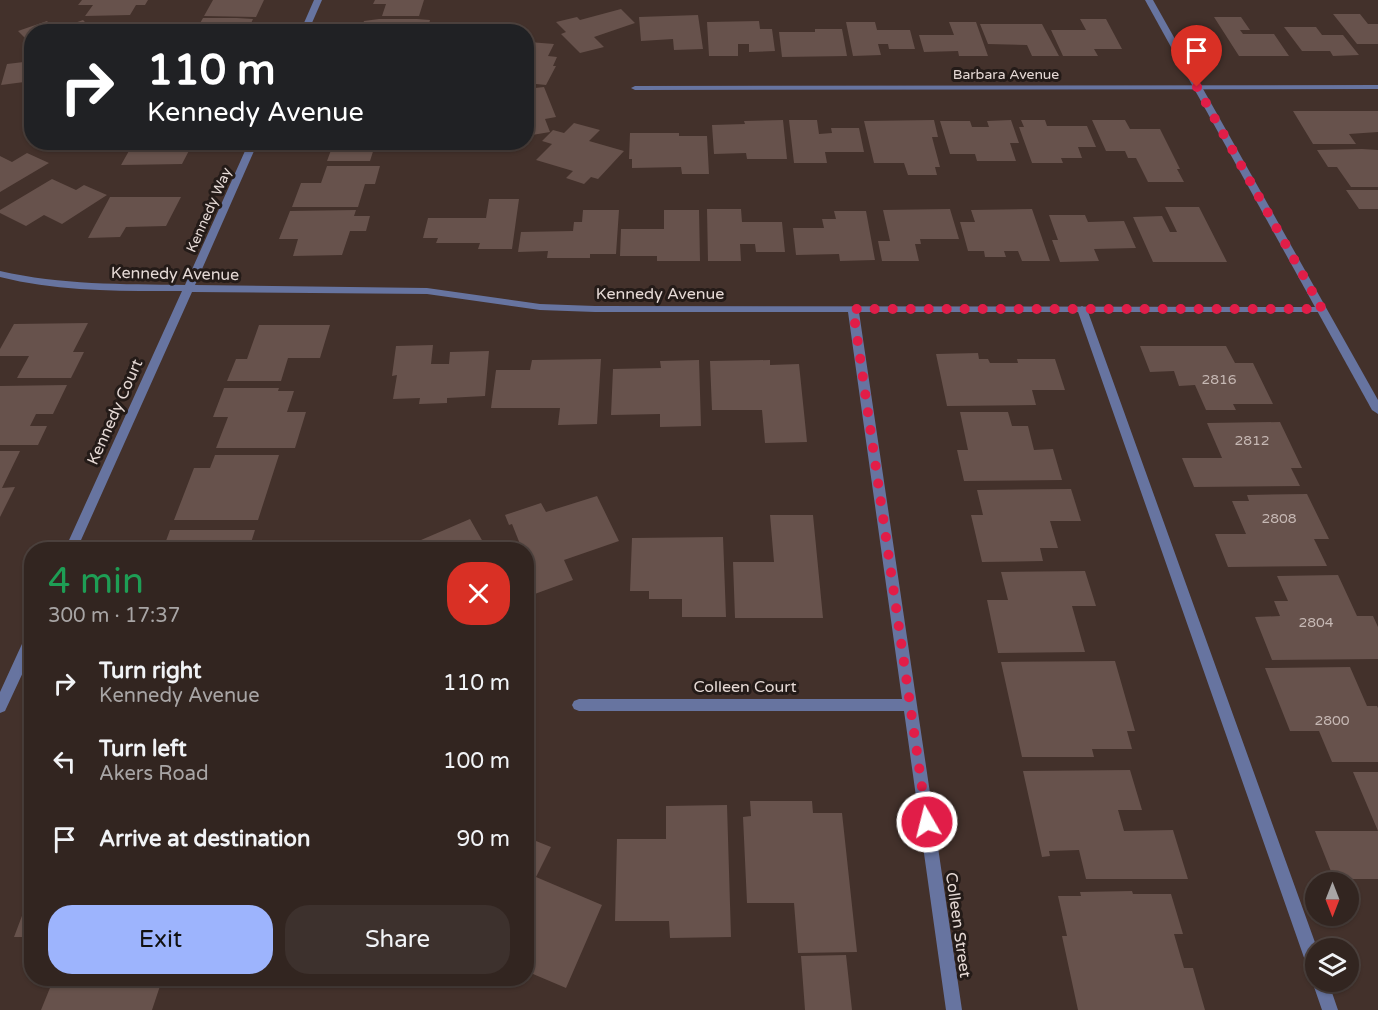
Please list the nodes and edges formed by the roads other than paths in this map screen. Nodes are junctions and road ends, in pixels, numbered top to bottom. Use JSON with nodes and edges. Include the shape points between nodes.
{"nodes":[{"id":1,"x":318,"y":0,"type":"edge"},
{"id":2,"x":1149,"y":0,"type":"edge"},
{"id":3,"x":308,"y":24,"type":"edge"},
{"id":4,"x":1197,"y":87,"type":"junction"},
{"id":5,"x":1378,"y":87,"type":"edge"},
{"id":6,"x":635,"y":88,"type":"dead end"},
{"id":7,"x":250,"y":150,"type":"edge"},
{"id":8,"x":0,"y":274,"type":"edge"},
{"id":9,"x":188,"y":289,"type":"junction"},
{"id":10,"x":853,"y":309,"type":"junction"},
{"id":11,"x":1082,"y":309,"type":"junction"},
{"id":12,"x":1322,"y":309,"type":"junction"},
{"id":13,"x":1378,"y":410,"type":"edge"},
{"id":14,"x":74,"y":542,"type":"edge"},
{"id":15,"x":24,"y":655,"type":"edge"},
{"id":16,"x":579,"y":705,"type":"dead end"},
{"id":17,"x":910,"y":705,"type":"junction"},
{"id":18,"x":0,"y":707,"type":"edge"},
{"id":19,"x":1305,"y":938,"type":"edge"},
{"id":20,"x":1324,"y":992,"type":"edge"},
{"id":21,"x":954,"y":1010,"type":"edge"},
{"id":22,"x":1330,"y":1010,"type":"edge"}],
"edges":[{"from":1,"to":3,"type":"street"},
{"from":2,"to":4,"type":"street"},
{"from":4,"to":5,"type":"street","name":"Barbara Avenue"},
{"from":4,"to":6,"type":"street","name":"Barbara Avenue"},
{"from":4,"to":12,"type":"street"},
{"from":7,"to":9,"type":"street","name":"Kennedy Way"},
{"from":8,"to":9,"type":"street","name":"Kennedy Avenue","via":[[82,287]]},
{"from":9,"to":10,"type":"street","name":"Kennedy Avenue","via":[[427,291],[540,307],[595,309]]},
{"from":9,"to":14,"type":"street","name":"Kennedy Court"},
{"from":10,"to":11,"type":"street","name":"Kennedy Avenue"},
{"from":10,"to":17,"type":"street","name":"Colleen Street"},
{"from":11,"to":12,"type":"street","name":"Kennedy Avenue"},
{"from":11,"to":19,"type":"street"},
{"from":12,"to":13,"type":"street"},
{"from":15,"to":18,"type":"street"},
{"from":16,"to":17,"type":"street","name":"Colleen Court"},
{"from":17,"to":21,"type":"street","name":"Colleen Street"},
{"from":20,"to":22,"type":"street"}]}
